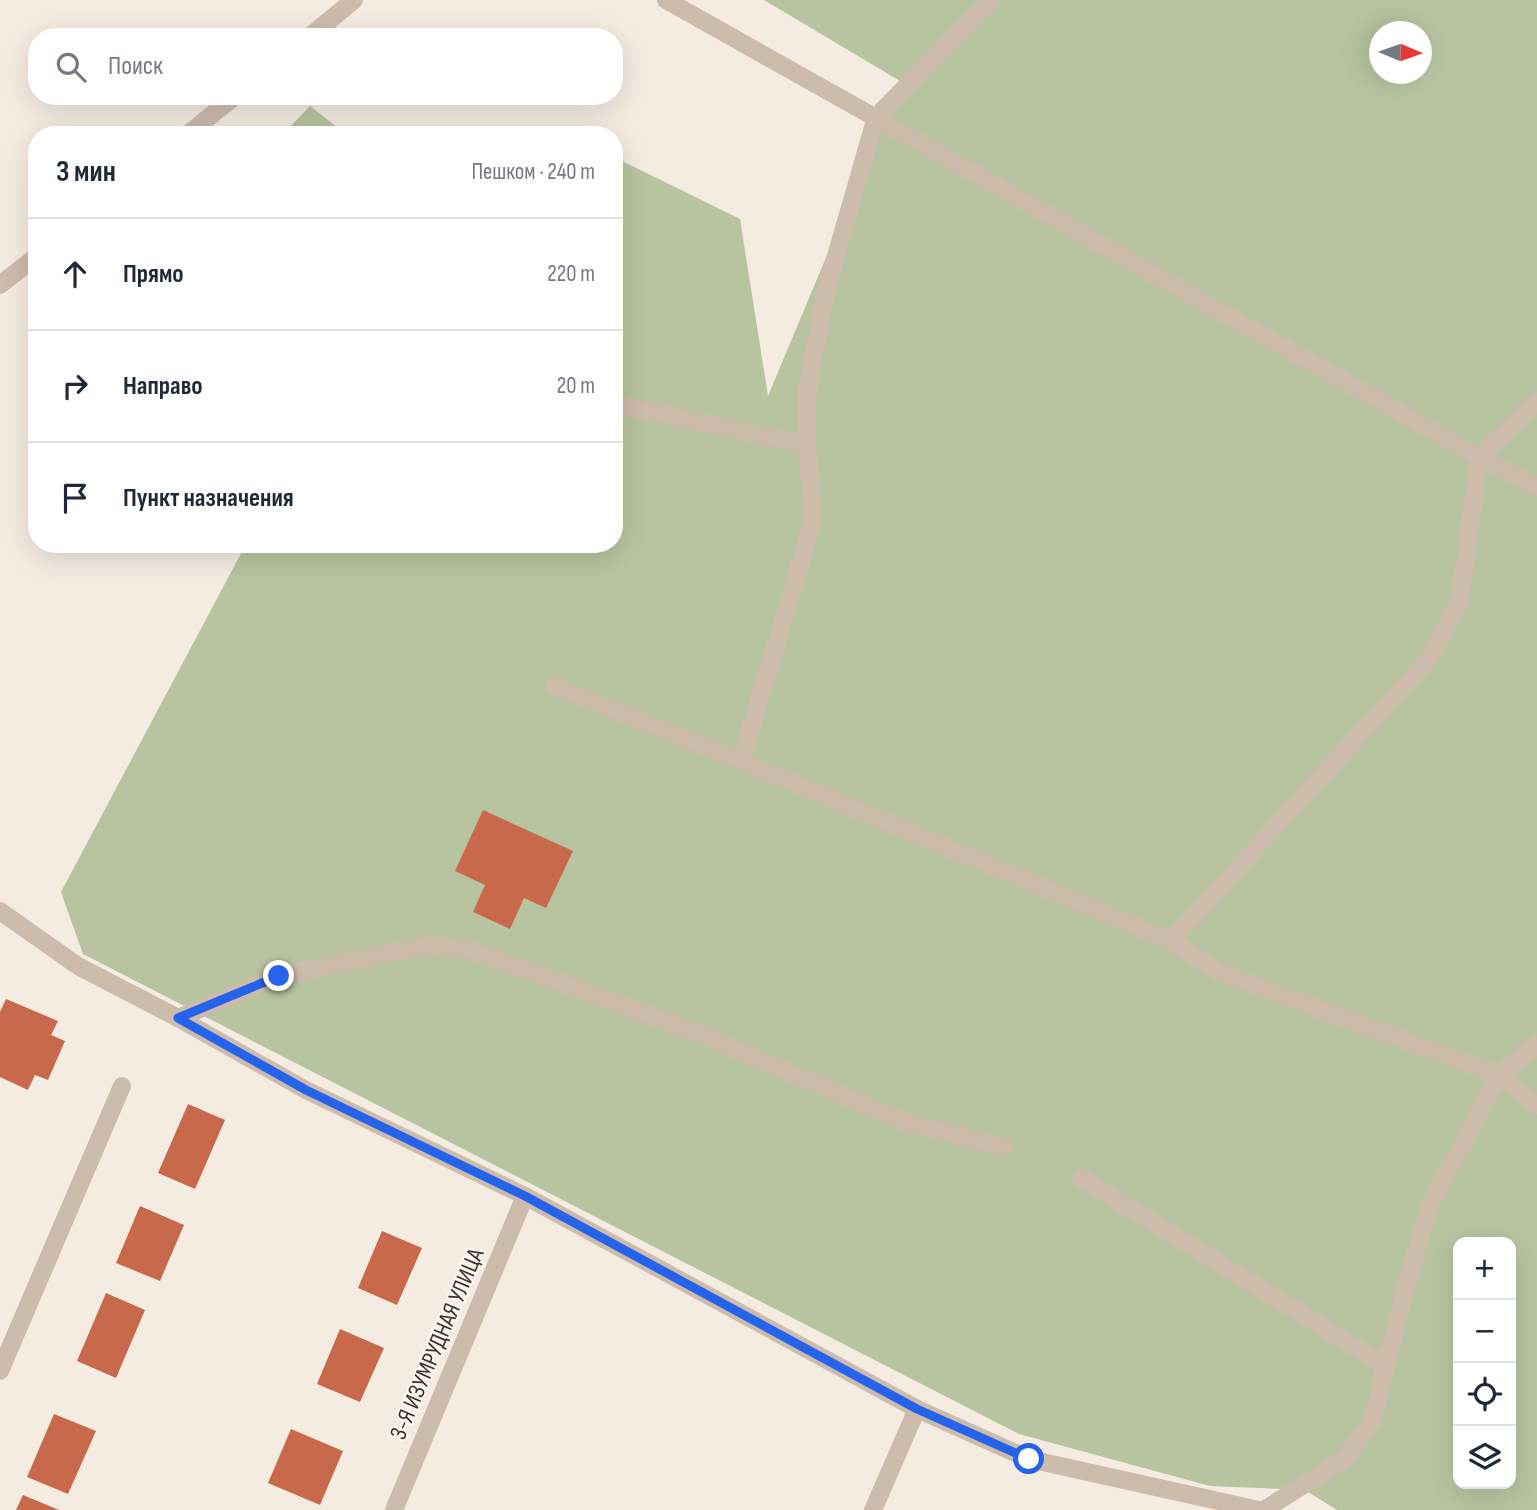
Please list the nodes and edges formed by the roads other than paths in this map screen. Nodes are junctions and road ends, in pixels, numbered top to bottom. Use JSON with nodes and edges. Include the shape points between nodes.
{"nodes":[{"id":1,"x":354,"y":0,"type":"edge"},
{"id":2,"x":666,"y":0,"type":"edge"},
{"id":3,"x":991,"y":0,"type":"edge"},
{"id":4,"x":320,"y":28,"type":"edge"},
{"id":5,"x":224,"y":105,"type":"edge"},
{"id":6,"x":876,"y":117,"type":"junction"},
{"id":7,"x":198,"y":126,"type":"edge"},
{"id":8,"x":28,"y":263,"type":"edge"},
{"id":9,"x":0,"y":285,"type":"edge"},
{"id":10,"x":1537,"y":402,"type":"edge"},
{"id":11,"x":623,"y":406,"type":"edge"},
{"id":12,"x":807,"y":445,"type":"junction"},
{"id":13,"x":1479,"y":457,"type":"junction"},
{"id":14,"x":1537,"y":487,"type":"edge"},
{"id":15,"x":554,"y":686,"type":"dead end"},
{"id":16,"x":741,"y":761,"type":"junction"},
{"id":17,"x":0,"y":911,"type":"edge"},
{"id":18,"x":1171,"y":941,"type":"junction"},
{"id":19,"x":178,"y":1018,"type":"junction"},
{"id":20,"x":1537,"y":1044,"type":"edge"},
{"id":21,"x":1499,"y":1075,"type":"junction"},
{"id":22,"x":122,"y":1086,"type":"dead end"},
{"id":23,"x":1537,"y":1105,"type":"edge"},
{"id":24,"x":1004,"y":1148,"type":"dead end"},
{"id":25,"x":1082,"y":1178,"type":"dead end"},
{"id":26,"x":525,"y":1196,"type":"junction"},
{"id":27,"x":1386,"y":1366,"type":"junction"},
{"id":28,"x":0,"y":1370,"type":"edge"},
{"id":29,"x":917,"y":1409,"type":"junction"},
{"id":30,"x":394,"y":1510,"type":"edge"},
{"id":31,"x":873,"y":1510,"type":"edge"},
{"id":32,"x":1261,"y":1510,"type":"edge"}],
"edges":[{"from":1,"to":4,"type":"street"},
{"from":2,"to":6,"type":"street"},
{"from":3,"to":6,"type":"street"},
{"from":5,"to":7,"type":"street"},
{"from":6,"to":12,"type":"street","via":[[826,291],[808,386]]},
{"from":6,"to":13,"type":"street"},
{"from":8,"to":9,"type":"street"},
{"from":10,"to":13,"type":"street"},
{"from":11,"to":12,"type":"street"},
{"from":12,"to":16,"type":"street","via":[[813,521]]},
{"from":13,"to":14,"type":"street"},
{"from":13,"to":18,"type":"street","via":[[1460,601],[1428,660]]},
{"from":15,"to":16,"type":"street"},
{"from":16,"to":18,"type":"street"},
{"from":17,"to":19,"type":"street","via":[[78,966]]},
{"from":18,"to":21,"type":"street","via":[[1219,972]]},
{"from":19,"to":24,"type":"street","via":[[279,976],[433,944],[468,948],[695,1032],[903,1121]]},
{"from":19,"to":26,"type":"street","via":[[306,1090]]},
{"from":20,"to":21,"type":"street"},
{"from":21,"to":23,"type":"street"},
{"from":21,"to":27,"type":"street","via":[[1430,1205]]},
{"from":22,"to":28,"type":"street"},
{"from":25,"to":27,"type":"street"},
{"from":26,"to":29,"type":"street"},
{"from":26,"to":30,"type":"street","name":"3-Я ИЗУМРУДНАЯ УЛИЦА"},
{"from":27,"to":32,"type":"street","via":[[1372,1422],[1344,1459]]},
{"from":29,"to":31,"type":"street"},
{"from":29,"to":32,"type":"street","via":[[1029,1459]]}]}
